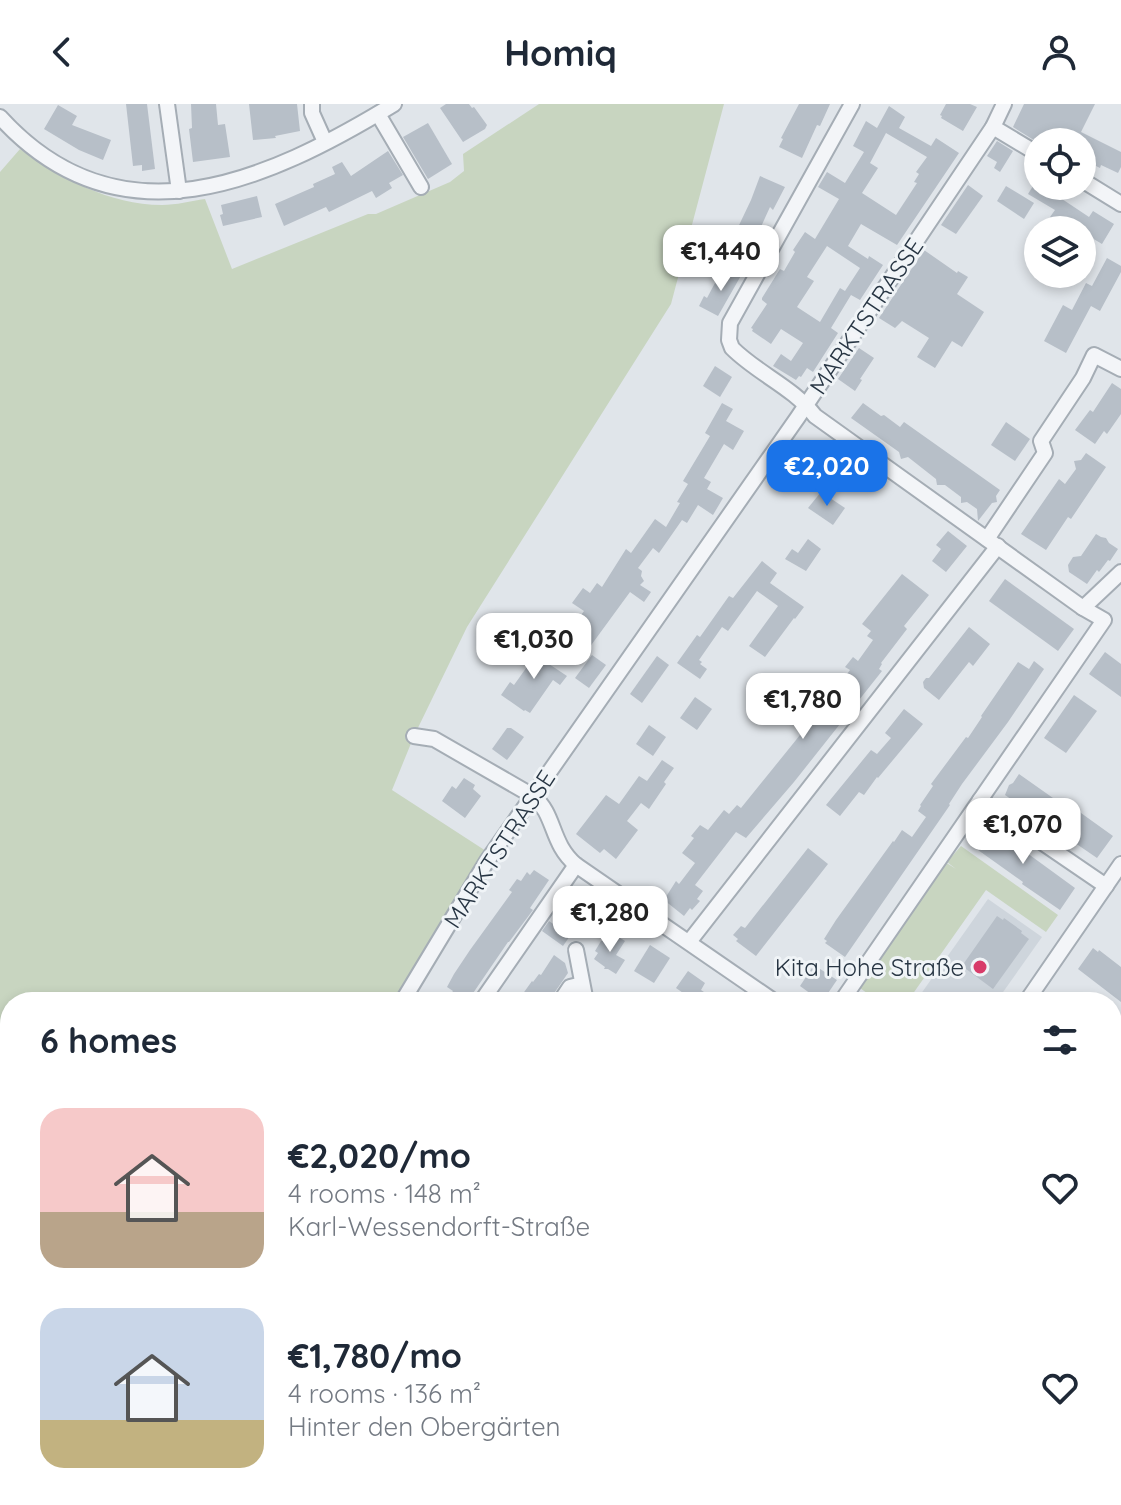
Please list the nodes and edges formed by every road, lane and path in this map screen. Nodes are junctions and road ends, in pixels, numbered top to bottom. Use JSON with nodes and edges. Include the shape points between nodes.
{"nodes":[{"id":1,"x":167,"y":104,"type":"edge"},
{"id":2,"x":312,"y":104,"type":"edge"},
{"id":3,"x":394,"y":104,"type":"edge"},
{"id":4,"x":852,"y":104,"type":"edge"},
{"id":5,"x":1004,"y":104,"type":"edge"},
{"id":6,"x":378,"y":114,"type":"junction"},
{"id":7,"x":0,"y":117,"type":"edge"},
{"id":8,"x":993,"y":127,"type":"junction"},
{"id":9,"x":325,"y":142,"type":"junction"},
{"id":10,"x":1024,"y":146,"type":"edge"},
{"id":11,"x":421,"y":187,"type":"dead end"},
{"id":12,"x":1096,"y":189,"type":"edge"},
{"id":13,"x":179,"y":191,"type":"junction"},
{"id":14,"x":1121,"y":204,"type":"edge"},
{"id":15,"x":1121,"y":369,"type":"edge"},
{"id":16,"x":806,"y":405,"type":"junction"},
{"id":17,"x":992,"y":542,"type":"junction"},
{"id":18,"x":1121,"y":572,"type":"edge"},
{"id":19,"x":1083,"y":608,"type":"junction"},
{"id":20,"x":414,"y":736,"type":"dead end"},
{"id":21,"x":533,"y":796,"type":"junction"},
{"id":22,"x":980,"y":800,"type":"junction"},
{"id":23,"x":1121,"y":864,"type":"edge"},
{"id":24,"x":576,"y":865,"type":"junction"},
{"id":25,"x":1106,"y":886,"type":"junction"},
{"id":26,"x":689,"y":942,"type":"junction"},
{"id":27,"x":576,"y":950,"type":"dead end"},
{"id":28,"x":582,"y":984,"type":"junction"},
{"id":29,"x":408,"y":992,"type":"edge"},
{"id":30,"x":488,"y":992,"type":"edge"},
{"id":31,"x":567,"y":992,"type":"edge"},
{"id":32,"x":584,"y":992,"type":"edge"},
{"id":33,"x":758,"y":992,"type":"edge"},
{"id":34,"x":848,"y":992,"type":"edge"},
{"id":35,"x":1033,"y":992,"type":"edge"}],
"edges":[{"from":1,"to":13,"type":"street"},
{"from":2,"to":9,"type":"street"},
{"from":3,"to":6,"type":"street"},
{"from":4,"to":16,"type":"street","via":[[728,331],[732,348]]},
{"from":5,"to":8,"type":"street","name":"MARKTSTRASSE"},
{"from":6,"to":9,"type":"street"},
{"from":6,"to":11,"type":"street"},
{"from":7,"to":13,"type":"street","via":[[29,146],[83,178],[130,191]]},
{"from":8,"to":10,"type":"street"},
{"from":8,"to":16,"type":"street","name":"MARKTSTRASSE"},
{"from":9,"to":13,"type":"street","via":[[241,178]]},
{"from":12,"to":14,"type":"street"},
{"from":15,"to":17,"type":"street","via":[[1094,355],[1041,441],[1045,453]]},
{"from":16,"to":17,"type":"street"},
{"from":16,"to":21,"type":"street","name":"MARKTSTRASSE"},
{"from":17,"to":19,"type":"street"},
{"from":17,"to":26,"type":"street"},
{"from":18,"to":19,"type":"street"},
{"from":19,"to":22,"type":"street","via":[[1104,620]]},
{"from":20,"to":21,"type":"street","via":[[434,739]]},
{"from":21,"to":24,"type":"street","via":[[546,812],[560,847]]},
{"from":21,"to":29,"type":"street","name":"MARKTSTRASSE"},
{"from":22,"to":25,"type":"street"},
{"from":22,"to":34,"type":"street"},
{"from":23,"to":25,"type":"street"},
{"from":24,"to":26,"type":"street"},
{"from":24,"to":30,"type":"street"},
{"from":25,"to":35,"type":"street"},
{"from":26,"to":33,"type":"street"},
{"from":27,"to":28,"type":"street"},
{"from":28,"to":31,"type":"street"},
{"from":28,"to":32,"type":"street"}]}
